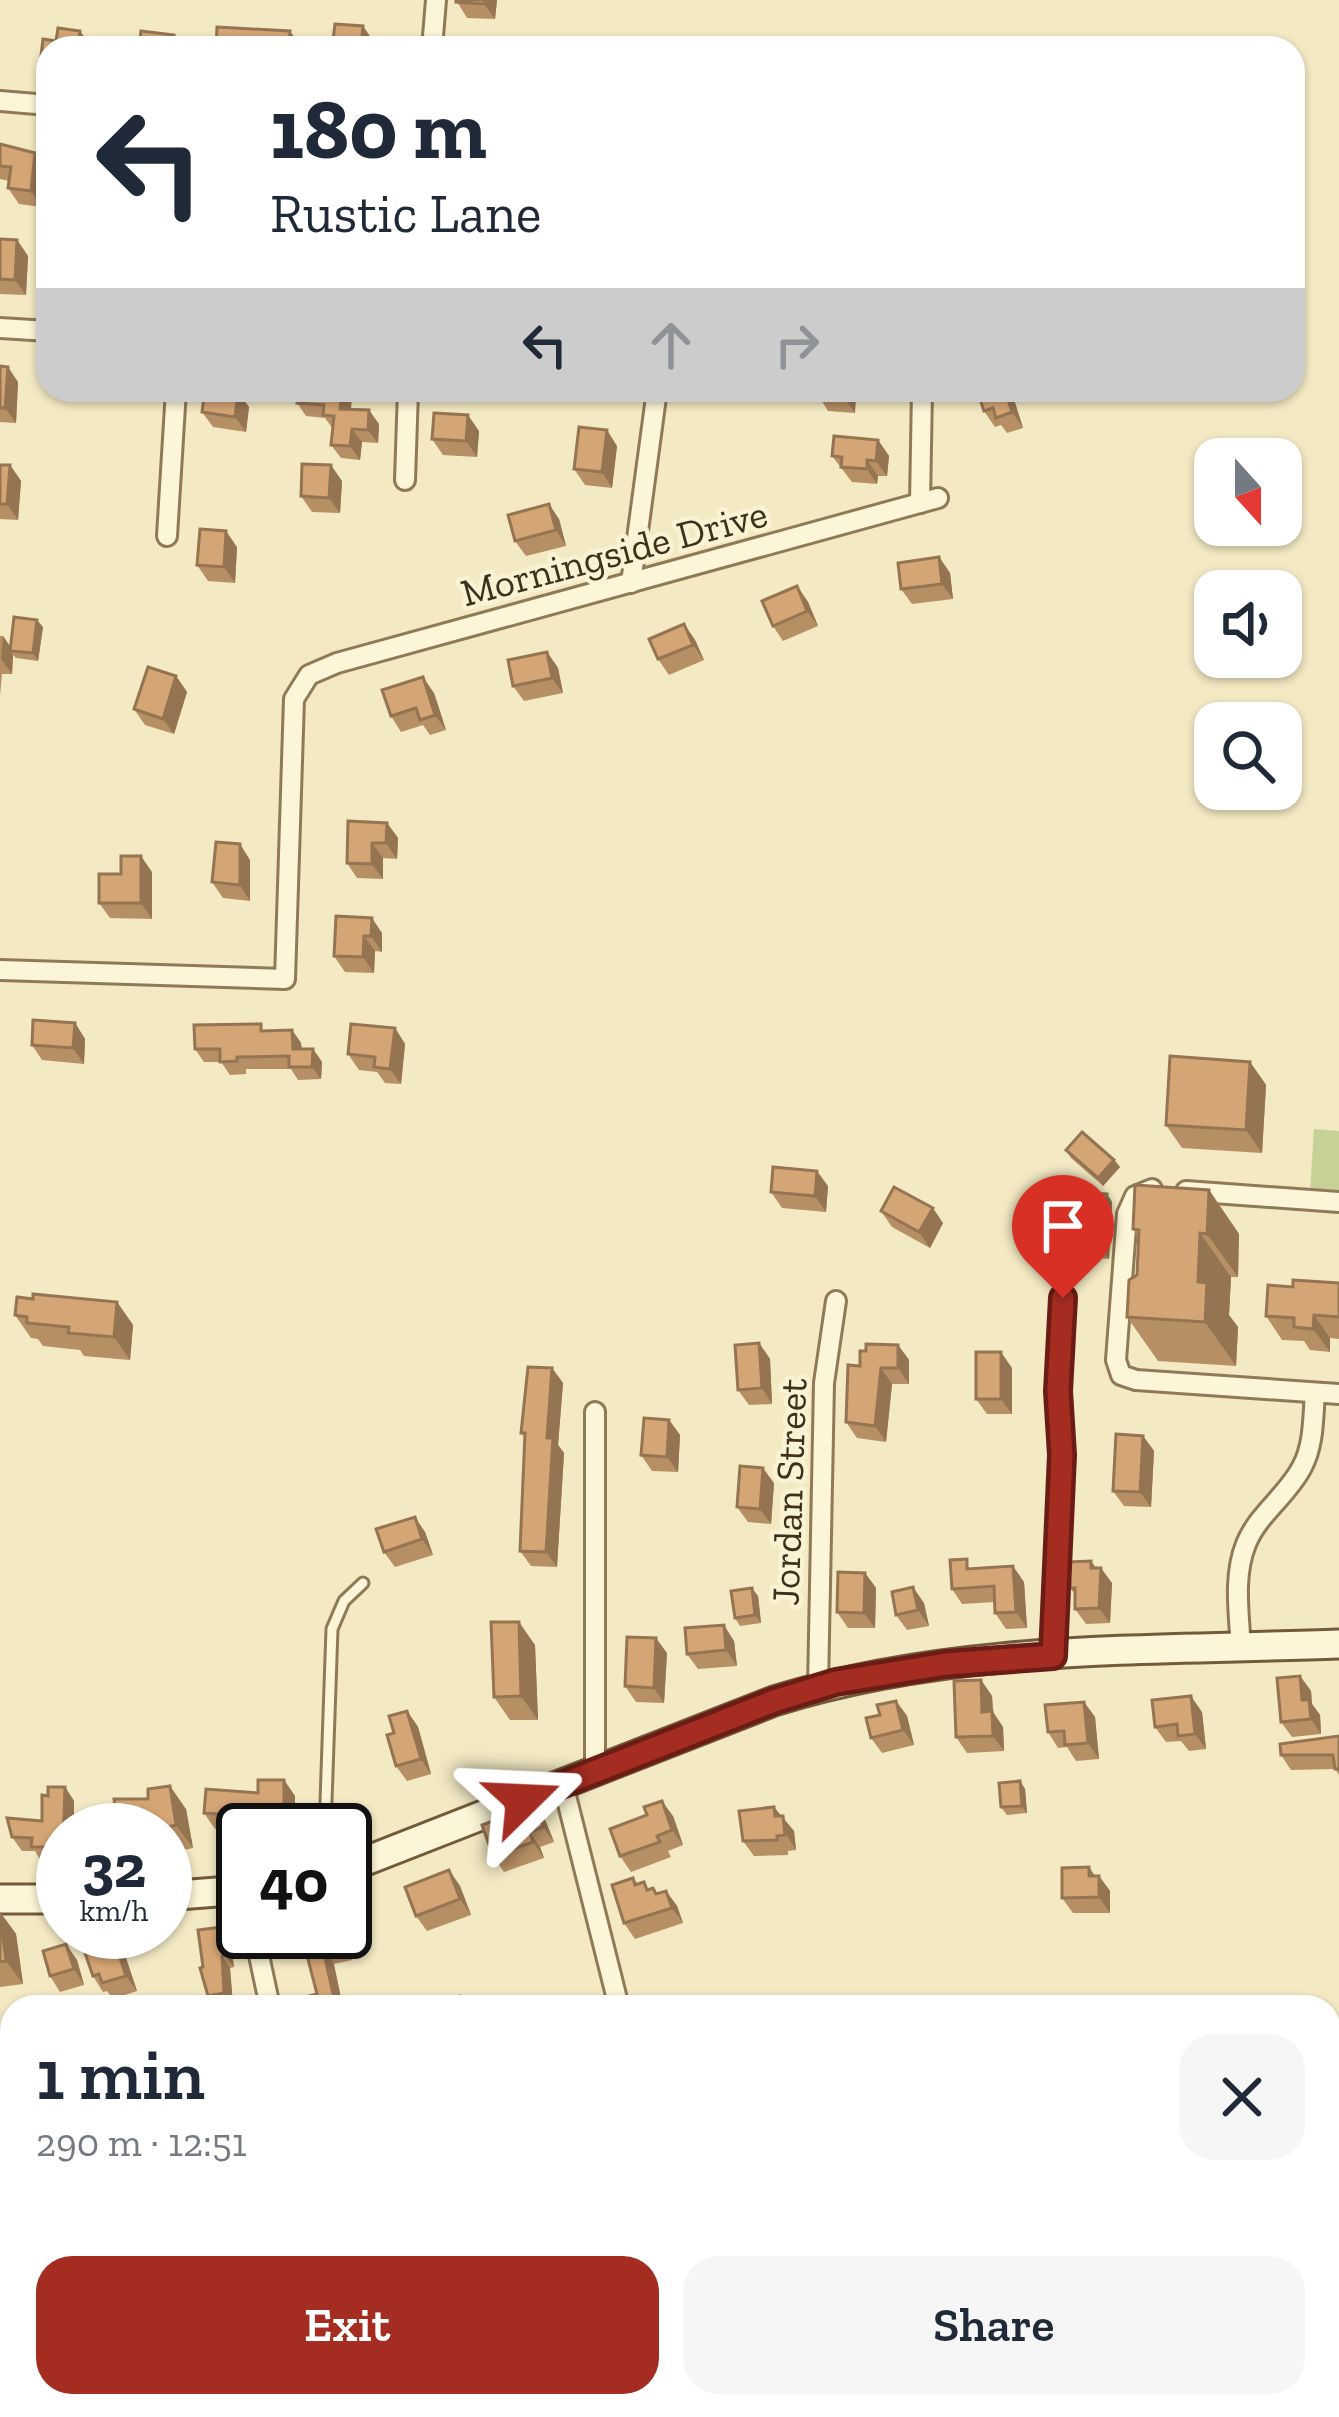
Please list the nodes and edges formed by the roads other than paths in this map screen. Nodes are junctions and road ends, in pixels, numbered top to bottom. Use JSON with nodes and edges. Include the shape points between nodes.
{"nodes":[{"id":1,"x":436,"y":0,"type":"edge"},
{"id":2,"x":434,"y":36,"type":"edge"},
{"id":3,"x":0,"y":101,"type":"edge"},
{"id":4,"x":36,"y":104,"type":"edge"},
{"id":5,"x":0,"y":328,"type":"edge"},
{"id":6,"x":36,"y":330,"type":"edge"},
{"id":7,"x":175,"y":402,"type":"edge"},
{"id":8,"x":408,"y":402,"type":"edge"},
{"id":9,"x":655,"y":402,"type":"edge"},
{"id":10,"x":923,"y":402,"type":"edge"},
{"id":11,"x":405,"y":480,"type":"dead end"},
{"id":12,"x":167,"y":536,"type":"dead end"},
{"id":13,"x":632,"y":583,"type":"junction"},
{"id":14,"x":0,"y":970,"type":"edge"},
{"id":15,"x":1339,"y":1202,"type":"edge"},
{"id":16,"x":1063,"y":1298,"type":"dead end"},
{"id":17,"x":836,"y":1301,"type":"dead end"},
{"id":18,"x":1315,"y":1393,"type":"junction"},
{"id":19,"x":1339,"y":1394,"type":"edge"},
{"id":20,"x":595,"y":1412,"type":"dead end"},
{"id":21,"x":363,"y":1583,"type":"dead end"},
{"id":22,"x":1339,"y":1644,"type":"edge"},
{"id":23,"x":1241,"y":1648,"type":"junction"},
{"id":24,"x":1053,"y":1656,"type":"junction"},
{"id":25,"x":818,"y":1687,"type":"junction"},
{"id":26,"x":595,"y":1772,"type":"junction"},
{"id":27,"x":562,"y":1784,"type":"junction"},
{"id":28,"x":326,"y":1803,"type":"edge"},
{"id":29,"x":372,"y":1858,"type":"edge"},
{"id":30,"x":0,"y":1899,"type":"edge"},
{"id":31,"x":36,"y":1899,"type":"edge"},
{"id":32,"x":260,"y":1959,"type":"edge"},
{"id":33,"x":267,"y":1995,"type":"edge"},
{"id":34,"x":616,"y":1995,"type":"edge"}],
"edges":[{"from":1,"to":2,"type":"street"},
{"from":3,"to":4,"type":"street"},
{"from":5,"to":6,"type":"street"},
{"from":7,"to":12,"type":"street"},
{"from":8,"to":11,"type":"street"},
{"from":9,"to":13,"type":"street"},
{"from":10,"to":13,"type":"street","name":"Morningside Drive","via":[[929,500]]},
{"from":13,"to":14,"type":"street","name":"Morningside Drive","via":[[309,675],[294,698],[286,979]]},
{"from":15,"to":18,"type":"street","via":[[1155,1189],[1135,1196],[1127,1214],[1121,1375]]},
{"from":16,"to":24,"type":"street"},
{"from":17,"to":25,"type":"street","name":"Jordan Street","via":[[824,1383]]},
{"from":18,"to":19,"type":"street"},
{"from":18,"to":23,"type":"street","via":[[1304,1465],[1244,1548]]},
{"from":20,"to":26,"type":"street"},
{"from":21,"to":28,"type":"lane","via":[[332,1629]]},
{"from":22,"to":23,"type":"street"},
{"from":23,"to":24,"type":"street"},
{"from":24,"to":25,"type":"street","via":[[898,1670]]},
{"from":25,"to":26,"type":"street"},
{"from":26,"to":27,"type":"street"},
{"from":27,"to":29,"type":"street"},
{"from":27,"to":34,"type":"street"},
{"from":30,"to":31,"type":"street"},
{"from":32,"to":33,"type":"street"}]}
